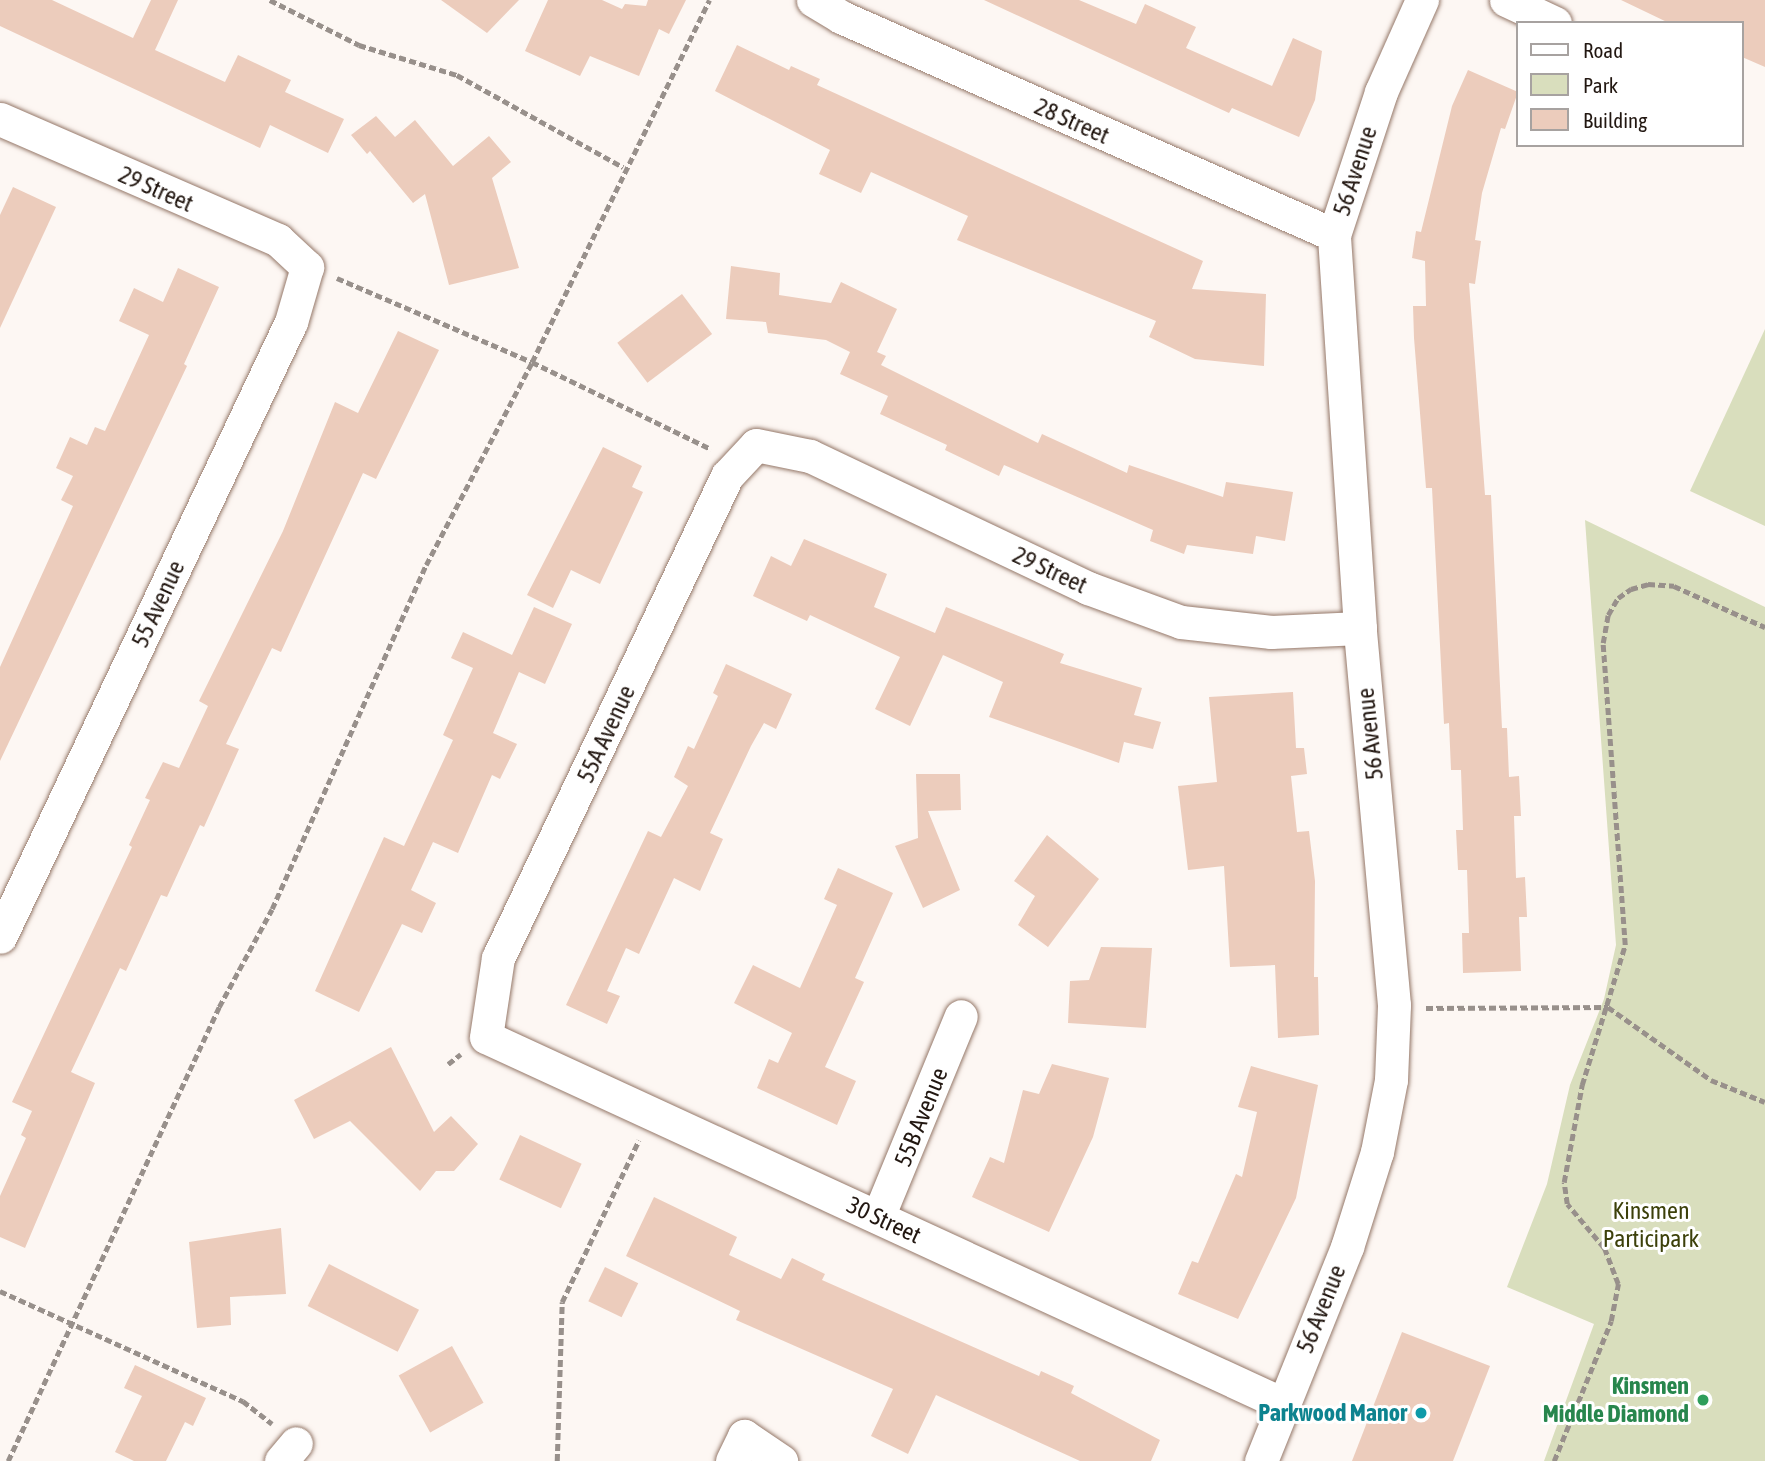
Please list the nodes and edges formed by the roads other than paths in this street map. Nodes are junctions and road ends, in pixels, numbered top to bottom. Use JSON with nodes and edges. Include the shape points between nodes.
{"nodes":[{"id":1,"x":813,"y":0,"type":"edge"},
{"id":2,"x":1422,"y":0,"type":"edge"},
{"id":3,"x":1506,"y":0,"type":"edge"},
{"id":4,"x":1551,"y":21,"type":"edge"},
{"id":5,"x":0,"y":120,"type":"edge"},
{"id":6,"x":1334,"y":235,"type":"junction"},
{"id":7,"x":307,"y":267,"type":"joint"},
{"id":8,"x":756,"y":445,"type":"joint"},
{"id":9,"x":1360,"y":628,"type":"junction"},
{"id":10,"x":0,"y":937,"type":"edge"},
{"id":11,"x":961,"y":1016,"type":"dead end"},
{"id":12,"x":486,"y":1037,"type":"joint"},
{"id":13,"x":878,"y":1217,"type":"junction"},
{"id":14,"x":1283,"y":1404,"type":"junction"},
{"id":15,"x":733,"y":1461,"type":"edge"},
{"id":16,"x":781,"y":1461,"type":"edge"},
{"id":17,"x":1261,"y":1461,"type":"edge"}],
"edges":[{"from":1,"to":6,"type":"street","name":"28 Street","via":[[841,17]]},
{"from":2,"to":6,"type":"street","name":"56 Avenue","via":[[1381,92]]},
{"from":3,"to":4,"type":"street"},
{"from":5,"to":7,"type":"street","name":"29 Street","via":[[278,240]]},
{"from":6,"to":9,"type":"street","name":"56 Avenue"},
{"from":7,"to":10,"type":"street","name":"55 Avenue","via":[[291,322]]},
{"from":8,"to":9,"type":"street","name":"29 Street","via":[[810,456],[1088,588],[1181,622],[1271,632]]},
{"from":8,"to":12,"type":"street","name":"55A Avenue","via":[[727,476],[498,958]]},
{"from":9,"to":14,"type":"street","name":"56 Avenue","via":[[1394,1006],[1391,1080],[1377,1152],[1347,1247]]},
{"from":11,"to":13,"type":"street","name":"55B Avenue"},
{"from":12,"to":13,"type":"street","name":"30 Street"},
{"from":13,"to":14,"type":"street","name":"30 Street"},
{"from":14,"to":17,"type":"street","name":"56 Avenue"},
{"from":15,"to":16,"type":"street","via":[[744,1436]]}]}
